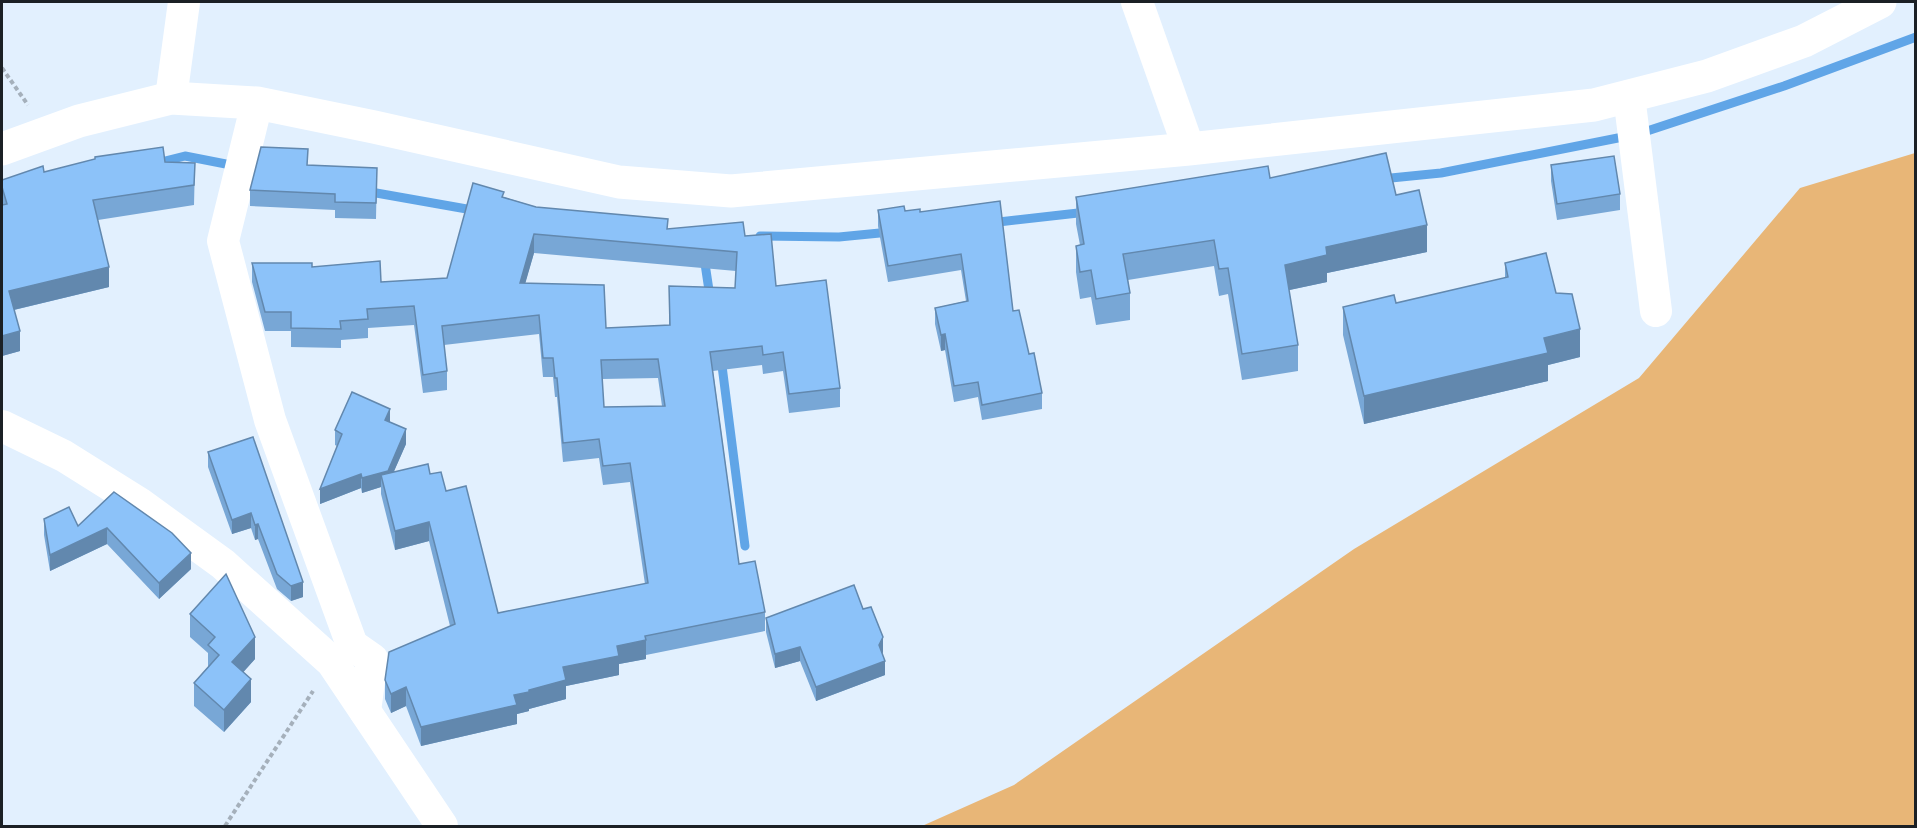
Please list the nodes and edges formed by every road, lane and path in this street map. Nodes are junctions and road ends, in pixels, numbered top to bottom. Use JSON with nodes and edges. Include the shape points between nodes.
{"nodes":[{"id":1,"x":184,"y":2,"type":"edge"},
{"id":2,"x":1137,"y":2,"type":"edge"},
{"id":3,"x":1880,"y":2,"type":"edge"},
{"id":4,"x":2,"y":68,"type":"edge"},
{"id":5,"x":171,"y":98,"type":"junction"},
{"id":6,"x":1630,"y":102,"type":"junction"},
{"id":7,"x":256,"y":103,"type":"junction"},
{"id":8,"x":47,"y":132,"type":"junction"},
{"id":9,"x":2,"y":149,"type":"edge"},
{"id":10,"x":1189,"y":149,"type":"junction"},
{"id":11,"x":1656,"y":311,"type":"dead end"},
{"id":12,"x":2,"y":426,"type":"edge"},
{"id":13,"x":332,"y":662,"type":"junction"},
{"id":14,"x":365,"y":711,"type":"junction"},
{"id":15,"x":225,"y":826,"type":"edge"},
{"id":16,"x":442,"y":826,"type":"edge"}],
"edges":[{"from":1,"to":5,"type":"street"},
{"from":2,"to":10,"type":"street"},
{"from":3,"to":6,"type":"street","via":[[1804,41]]},
{"from":4,"to":8,"type":"path"},
{"from":5,"to":7,"type":"street"},
{"from":5,"to":8,"type":"street"},
{"from":6,"to":10,"type":"street"},
{"from":6,"to":11,"type":"street"},
{"from":7,"to":10,"type":"street","via":[[619,182],[731,191]]},
{"from":7,"to":14,"type":"street","via":[[223,241],[270,420],[352,645],[372,659]]},
{"from":8,"to":9,"type":"street"},
{"from":12,"to":13,"type":"street","via":[[64,456],[139,503],[223,564]]},
{"from":13,"to":14,"type":"street"},
{"from":13,"to":15,"type":"path"},
{"from":14,"to":16,"type":"street"}]}
